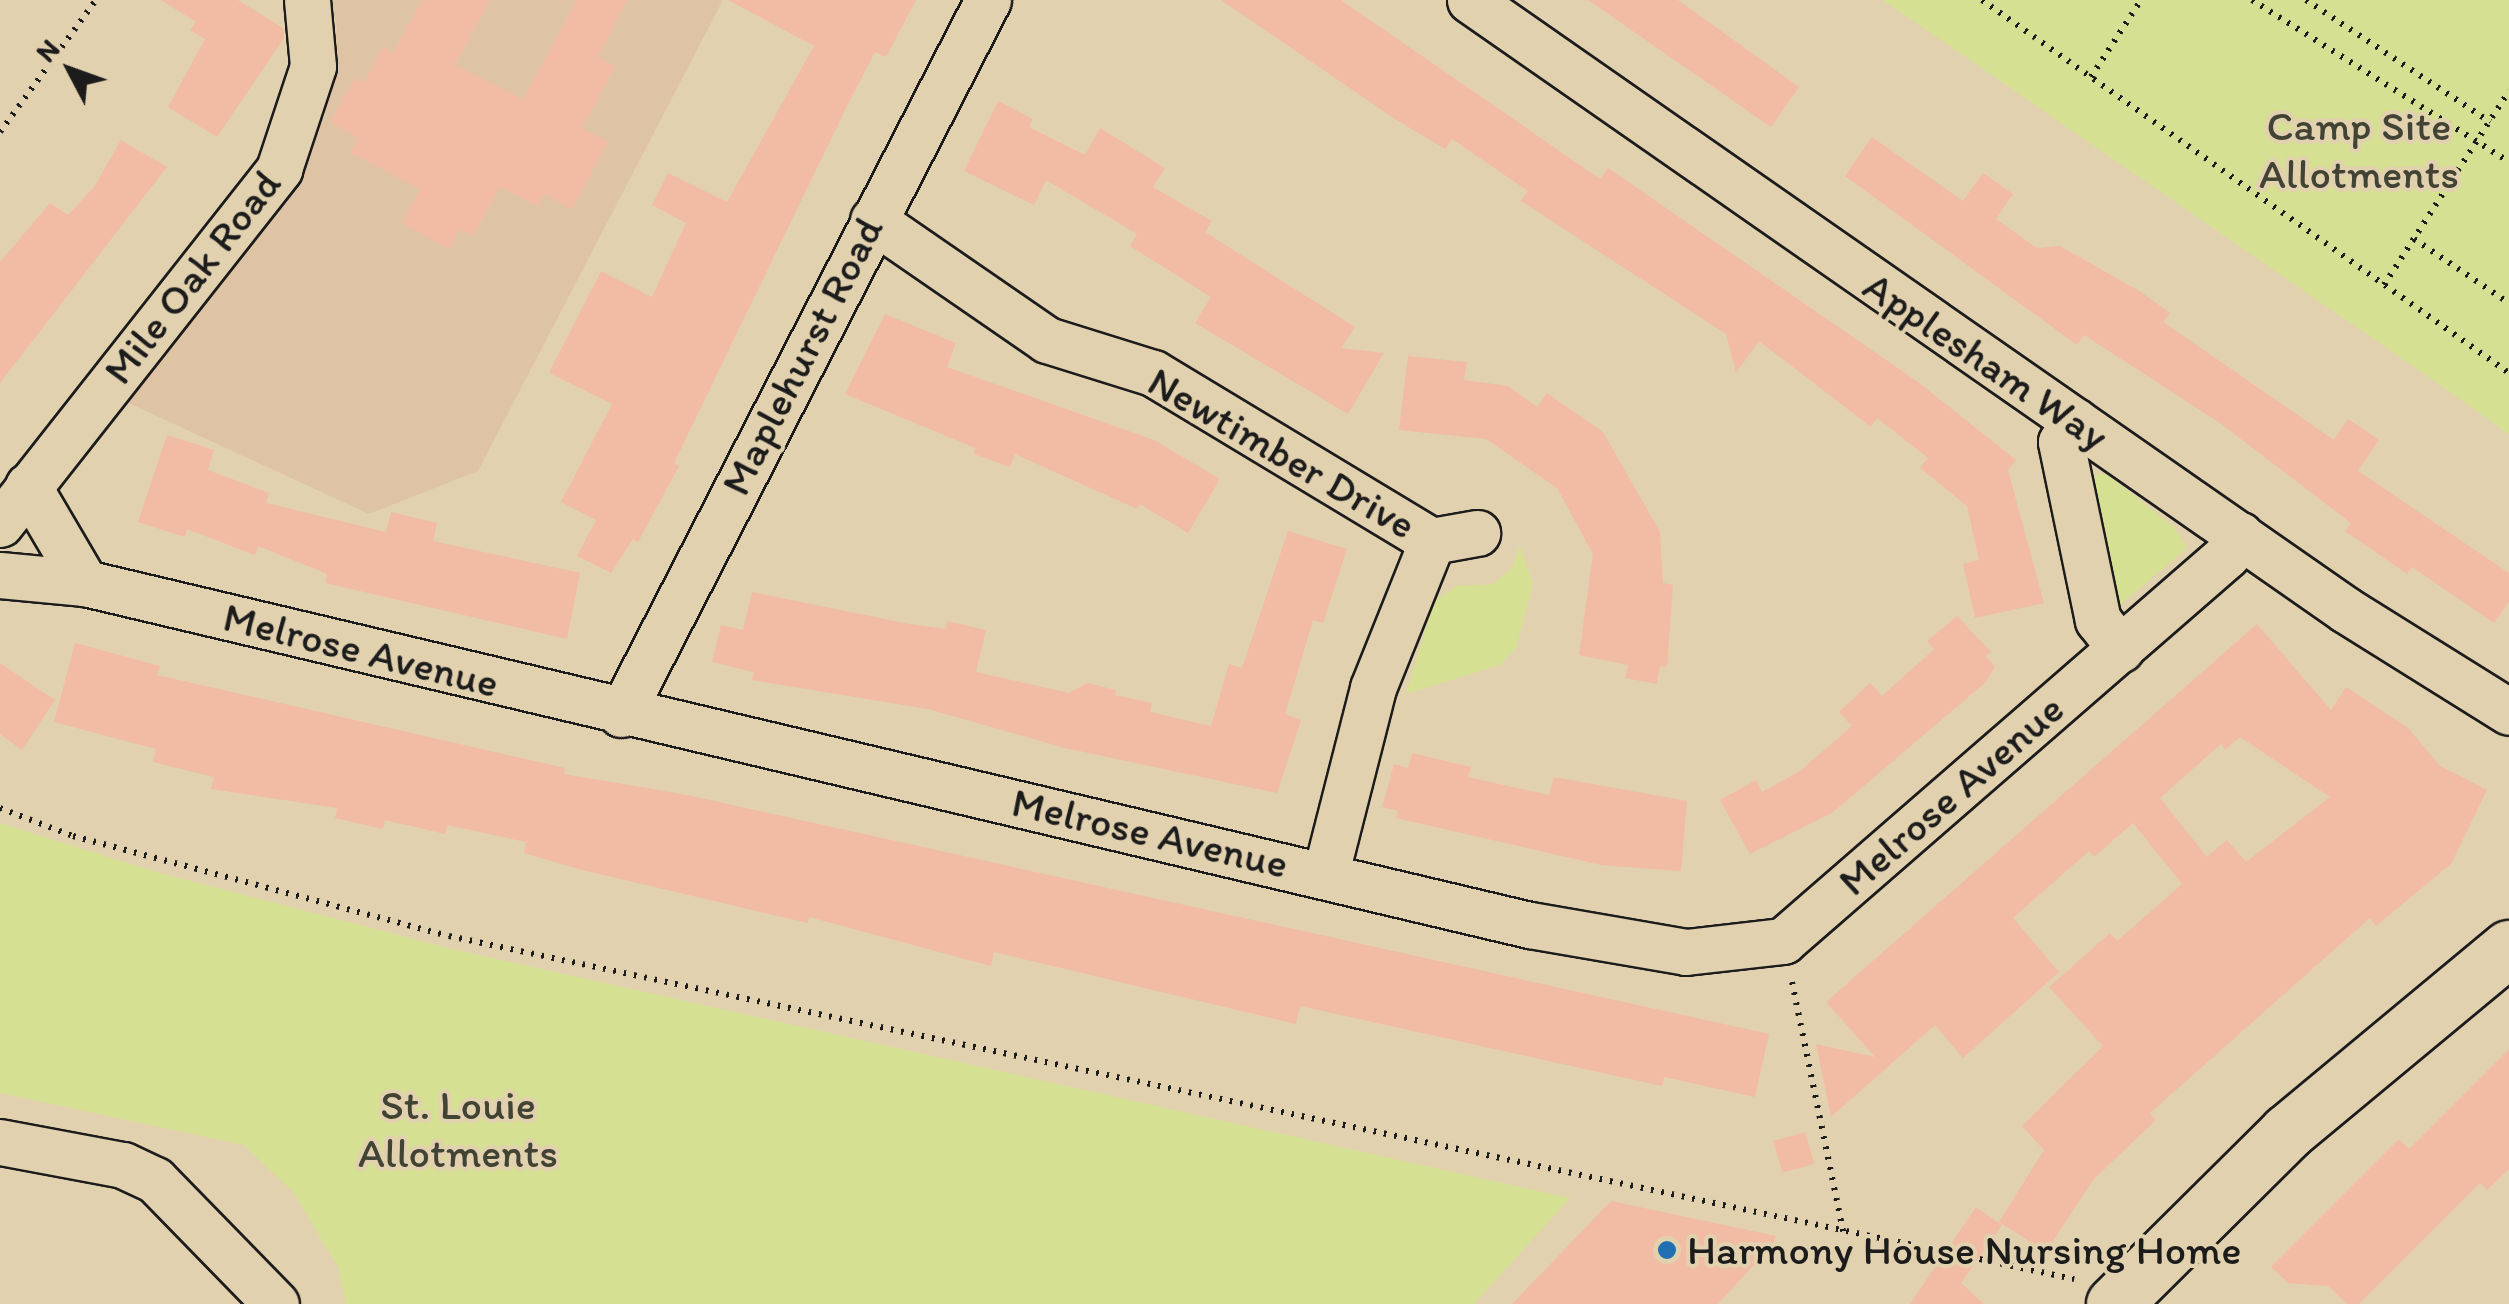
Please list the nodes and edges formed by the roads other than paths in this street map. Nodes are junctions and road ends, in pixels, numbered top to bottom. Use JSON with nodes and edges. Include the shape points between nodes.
{"nodes":[{"id":1,"x":308,"y":0,"type":"edge"},
{"id":2,"x":988,"y":0,"type":"edge"},
{"id":3,"x":1470,"y":0,"type":"edge"},
{"id":4,"x":873,"y":220,"type":"junction"},
{"id":5,"x":2075,"y":421,"type":"junction"},
{"id":6,"x":28,"y":486,"type":"junction"},
{"id":7,"x":0,"y":524,"type":"edge"},
{"id":8,"x":1477,"y":533,"type":"dead end"},
{"id":9,"x":2240,"y":535,"type":"junction"},
{"id":10,"x":1432,"y":541,"type":"junction"},
{"id":11,"x":0,"y":575,"type":"edge"},
{"id":12,"x":86,"y":582,"type":"junction"},
{"id":13,"x":2121,"y":649,"type":"junction"},
{"id":14,"x":2509,"y":712,"type":"edge"},
{"id":15,"x":621,"y":714,"type":"junction"},
{"id":16,"x":1326,"y":873,"type":"junction"},
{"id":17,"x":2509,"y":948,"type":"edge"},
{"id":18,"x":0,"y":1142,"type":"edge"},
{"id":19,"x":2120,"y":1298,"type":"edge"},
{"id":20,"x":276,"y":1304,"type":"edge"}],
"edges":[{"from":1,"to":6,"type":"street","name":"Mile Oak Road","via":[[313,66],[279,169]]},
{"from":2,"to":4,"type":"street","name":"Maplehurst Road"},
{"from":3,"to":5,"type":"street","name":"Applesham Way"},
{"from":4,"to":10,"type":"street","name":"Newtimber Drive","via":[[1047,340],[1153,373]]},
{"from":4,"to":15,"type":"street","name":"Maplehurst Road"},
{"from":5,"to":9,"type":"street","name":"Applesham Way"},
{"from":5,"to":13,"type":"street","via":[[2061,442],[2064,460],[2098,620]]},
{"from":6,"to":7,"type":"street","name":"Mile Oak Road"},
{"from":6,"to":12,"type":"street"},
{"from":8,"to":10,"type":"street","name":"Newtimber Drive"},
{"from":9,"to":13,"type":"street","name":"Melrose Avenue","via":[[2227,555]]},
{"from":9,"to":14,"type":"street","name":"Applesham Way"},
{"from":10,"to":16,"type":"street","name":"Newtimber Drive","via":[[1374,688]]},
{"from":11,"to":12,"type":"street","name":"Melrose Avenue"},
{"from":12,"to":15,"type":"street","name":"Melrose Avenue"},
{"from":13,"to":16,"type":"street","name":"Melrose Avenue","via":[[1784,941],[1686,952],[1530,925]]},
{"from":15,"to":16,"type":"street","name":"Melrose Avenue"},
{"from":17,"to":19,"type":"main road","via":[[2288,1132]]},
{"from":18,"to":20,"type":"street","via":[[123,1166],[155,1180]]}]}
